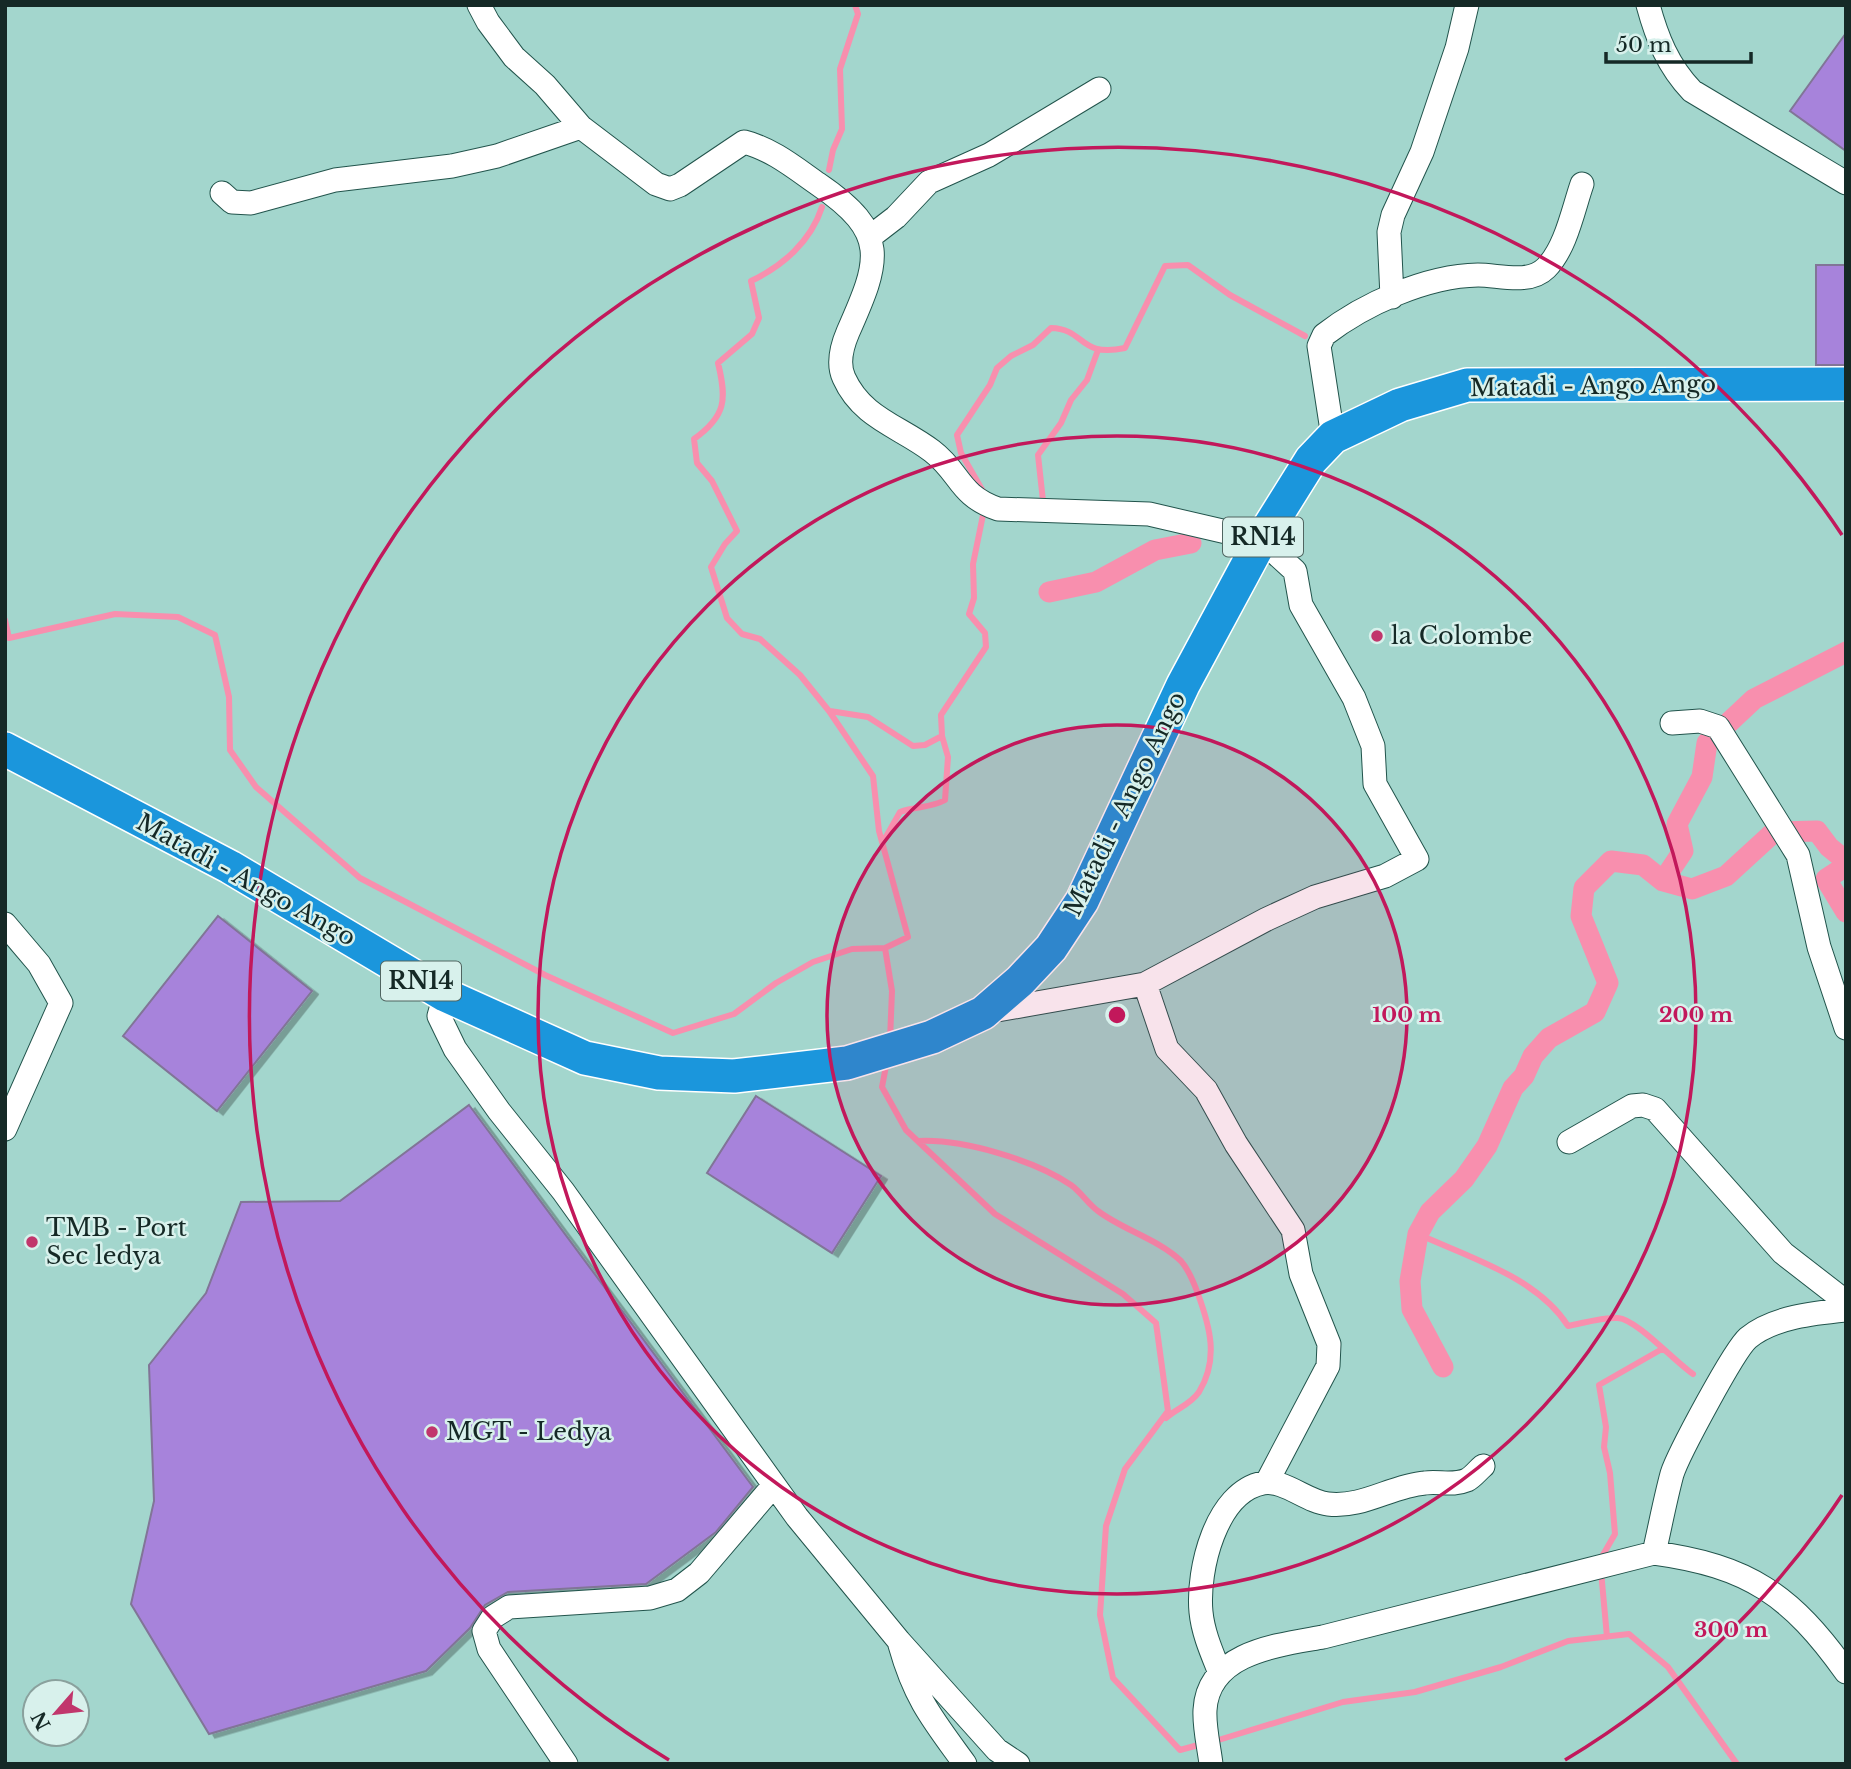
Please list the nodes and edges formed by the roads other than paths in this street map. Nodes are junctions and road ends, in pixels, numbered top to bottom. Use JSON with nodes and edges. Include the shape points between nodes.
{"nodes":[{"id":1,"x":479,"y":5,"type":"edge"},
{"id":2,"x":1467,"y":5,"type":"edge"},
{"id":3,"x":1648,"y":5,"type":"edge"},
{"id":4,"x":1099,"y":89,"type":"dead end"},
{"id":5,"x":581,"y":127,"type":"junction"},
{"id":6,"x":1846,"y":183,"type":"edge"},
{"id":7,"x":1582,"y":184,"type":"dead end"},
{"id":8,"x":222,"y":193,"type":"dead end"},
{"id":9,"x":870,"y":237,"type":"junction"},
{"id":10,"x":1392,"y":297,"type":"junction"},
{"id":11,"x":1846,"y":384,"type":"edge"},
{"id":12,"x":1333,"y":437,"type":"junction"},
{"id":13,"x":1261,"y":540,"type":"junction"},
{"id":14,"x":1672,"y":723,"type":"dead end"},
{"id":15,"x":5,"y":749,"type":"edge"},
{"id":16,"x":5,"y":924,"type":"edge"},
{"id":17,"x":1145,"y":984,"type":"junction"},
{"id":18,"x":445,"y":995,"type":"junction"},
{"id":19,"x":983,"y":1013,"type":"junction"},
{"id":20,"x":1846,"y":1028,"type":"edge"},
{"id":21,"x":5,"y":1129,"type":"edge"},
{"id":22,"x":1569,"y":1142,"type":"dead end"},
{"id":23,"x":1846,"y":1302,"type":"edge"},
{"id":24,"x":1846,"y":1310,"type":"edge"},
{"id":25,"x":1483,"y":1466,"type":"dead end"},
{"id":26,"x":1267,"y":1482,"type":"junction"},
{"id":27,"x":774,"y":1485,"type":"junction"},
{"id":28,"x":1654,"y":1553,"type":"junction"},
{"id":29,"x":899,"y":1641,"type":"junction"},
{"id":30,"x":1220,"y":1672,"type":"junction"},
{"id":31,"x":1846,"y":1672,"type":"edge"},
{"id":32,"x":1211,"y":1760,"type":"edge"},
{"id":33,"x":566,"y":1764,"type":"edge"},
{"id":34,"x":965,"y":1764,"type":"edge"},
{"id":35,"x":1018,"y":1764,"type":"edge"}],
"edges":[{"from":1,"to":5,"type":"street","via":[[514,57]]},
{"from":2,"to":10,"type":"street","via":[[1422,152],[1393,215],[1389,232]]},
{"from":3,"to":6,"type":"street","via":[[1674,72],[1692,91]]},
{"from":4,"to":9,"type":"street","via":[[989,155],[929,182]]},
{"from":5,"to":8,"type":"street","via":[[497,156],[335,180],[251,203],[232,202]]},
{"from":5,"to":9,"type":"street","via":[[656,184],[670,189],[744,142],[760,146],[837,196],[860,217]]},
{"from":7,"to":10,"type":"street","via":[[1559,248],[1545,268],[1532,276],[1476,275],[1439,281]]},
{"from":9,"to":13,"type":"street","via":[[874,262],[841,348],[842,375],[857,402],[882,424],[940,457],[978,502],[998,509],[1149,514]]},
{"from":10,"to":12,"type":"street","via":[[1337,325],[1318,345]]},
{"from":11,"to":12,"type":"highway","name":"Matadi - Ango Ango","number":"RN14","via":[[1467,385],[1400,405]]},
{"from":12,"to":13,"type":"highway","name":"Matadi - Ango Ango","number":"RN14","via":[[1311,460]]},
{"from":13,"to":17,"type":"street","via":[[1295,571],[1301,605],[1354,698],[1373,747],[1375,784],[1417,859],[1385,876],[1315,897],[1267,919]]},
{"from":13,"to":19,"type":"highway","name":"Matadi - Ango Ango","number":"RN14","via":[[1184,685],[1082,901],[1051,948]]},
{"from":14,"to":20,"type":"street","via":[[1700,721],[1718,727],[1798,855],[1819,947]]},
{"from":15,"to":18,"type":"highway","name":"Matadi - Ango Ango","number":"RN14","via":[[230,867]]},
{"from":16,"to":21,"type":"street","via":[[39,964],[61,1003]]},
{"from":17,"to":19,"type":"street"},
{"from":17,"to":26,"type":"street","via":[[1167,1049],[1206,1090],[1293,1230],[1301,1273],[1329,1344],[1328,1366]]},
{"from":18,"to":19,"type":"highway","name":"Matadi - Ango Ango","number":"RN14","via":[[586,1058],[659,1073],[734,1076],[847,1063],[932,1037]]},
{"from":18,"to":27,"type":"street","via":[[439,1016],[455,1049]]},
{"from":22,"to":23,"type":"street","via":[[1632,1106],[1655,1109],[1783,1253]]},
{"from":24,"to":28,"type":"street","via":[[1769,1325],[1748,1339],[1728,1367],[1673,1471]]},
{"from":25,"to":26,"type":"street","via":[[1469,1479],[1424,1483],[1354,1505],[1325,1504]]},
{"from":26,"to":30,"type":"street","via":[[1247,1487],[1230,1503],[1207,1556],[1201,1610],[1206,1639]]},
{"from":27,"to":29,"type":"street"},
{"from":27,"to":33,"type":"street","via":[[699,1573],[677,1590],[650,1598],[509,1607],[493,1617],[484,1632],[489,1649]]},
{"from":28,"to":30,"type":"street","via":[[1273,1647],[1237,1660]]},
{"from":28,"to":31,"type":"street","via":[[1732,1569],[1763,1585],[1800,1615]]},
{"from":29,"to":34,"type":"street","via":[[911,1684]]},
{"from":29,"to":35,"type":"street","via":[[997,1750]]},
{"from":30,"to":32,"type":"street","via":[[1205,1710]]}]}
